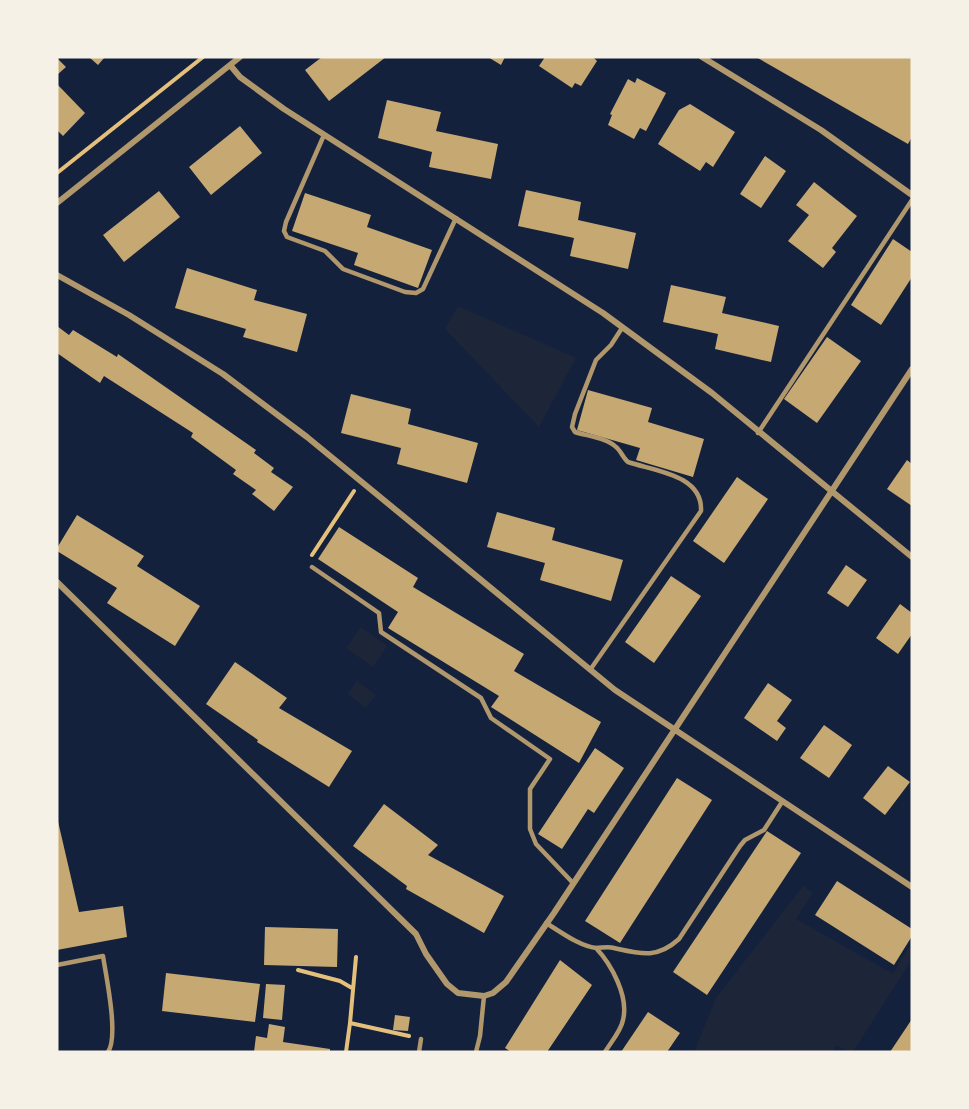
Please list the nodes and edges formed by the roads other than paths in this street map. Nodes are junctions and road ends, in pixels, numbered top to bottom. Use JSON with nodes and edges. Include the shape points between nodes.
{"nodes":[{"id":1,"x":240,"y":57,"type":"edge"},
{"id":2,"x":702,"y":57,"type":"edge"},
{"id":3,"x":230,"y":65,"type":"junction"},
{"id":4,"x":324,"y":135,"type":"junction"},
{"id":5,"x":912,"y":195,"type":"edge"},
{"id":6,"x":912,"y":200,"type":"edge"},
{"id":7,"x":57,"y":202,"type":"edge"},
{"id":8,"x":456,"y":218,"type":"junction"},
{"id":9,"x":57,"y":274,"type":"edge"},
{"id":10,"x":622,"y":328,"type":"junction"},
{"id":11,"x":912,"y":369,"type":"edge"},
{"id":12,"x":758,"y":433,"type":"junction"},
{"id":13,"x":831,"y":490,"type":"junction"},
{"id":14,"x":912,"y":557,"type":"edge"},
{"id":15,"x":312,"y":567,"type":"road end"},
{"id":16,"x":57,"y":582,"type":"edge"},
{"id":17,"x":590,"y":670,"type":"junction"},
{"id":18,"x":674,"y":729,"type":"junction"},
{"id":19,"x":782,"y":802,"type":"junction"},
{"id":20,"x":573,"y":883,"type":"junction"},
{"id":21,"x":912,"y":887,"type":"edge"},
{"id":22,"x":546,"y":923,"type":"junction"},
{"id":23,"x":596,"y":948,"type":"junction"},
{"id":24,"x":57,"y":965,"type":"edge"},
{"id":25,"x":484,"y":996,"type":"junction"},
{"id":26,"x":421,"y":1039,"type":"road end"},
{"id":27,"x":108,"y":1052,"type":"edge"},
{"id":28,"x":419,"y":1052,"type":"edge"},
{"id":29,"x":476,"y":1052,"type":"edge"},
{"id":30,"x":605,"y":1052,"type":"edge"}],
"edges":[{"from":1,"to":3,"type":"street"},
{"from":2,"to":5,"type":"street","via":[[821,130]]},
{"from":3,"to":4,"type":"street","via":[[240,77]]},
{"from":3,"to":7,"type":"street"},
{"from":4,"to":8,"type":"street"},
{"from":4,"to":8,"type":"lane","via":[[286,222],[287,237],[325,251],[343,269],[416,293],[423,289]]},
{"from":6,"to":12,"type":"lane"},
{"from":8,"to":10,"type":"street"},
{"from":9,"to":17,"type":"street","via":[[223,374],[307,437]]},
{"from":10,"to":12,"type":"street","via":[[712,393]]},
{"from":10,"to":17,"type":"lane","via":[[596,360],[572,427],[575,432],[610,443],[628,462],[694,486],[702,499],[701,511]]},
{"from":11,"to":13,"type":"street"},
{"from":12,"to":13,"type":"street"},
{"from":13,"to":14,"type":"street"},
{"from":13,"to":18,"type":"street"},
{"from":15,"to":20,"type":"lane","via":[[379,613],[381,632],[481,698],[491,718],[550,759],[530,789],[530,829],[536,844]]},
{"from":16,"to":25,"type":"street","via":[[416,934],[447,984],[458,993]]},
{"from":17,"to":18,"type":"street"},
{"from":18,"to":19,"type":"street"},
{"from":18,"to":20,"type":"street"},
{"from":19,"to":21,"type":"street"},
{"from":19,"to":23,"type":"lane","via":[[764,830],[740,846],[670,948],[645,954]]},
{"from":20,"to":22,"type":"street"},
{"from":22,"to":23,"type":"lane"},
{"from":22,"to":25,"type":"street","via":[[506,982]]},
{"from":23,"to":30,"type":"lane","via":[[615,974],[625,1013]]},
{"from":24,"to":27,"type":"lane","via":[[103,956],[112,1020]]},
{"from":25,"to":29,"type":"lane"},
{"from":26,"to":28,"type":"lane"}]}
